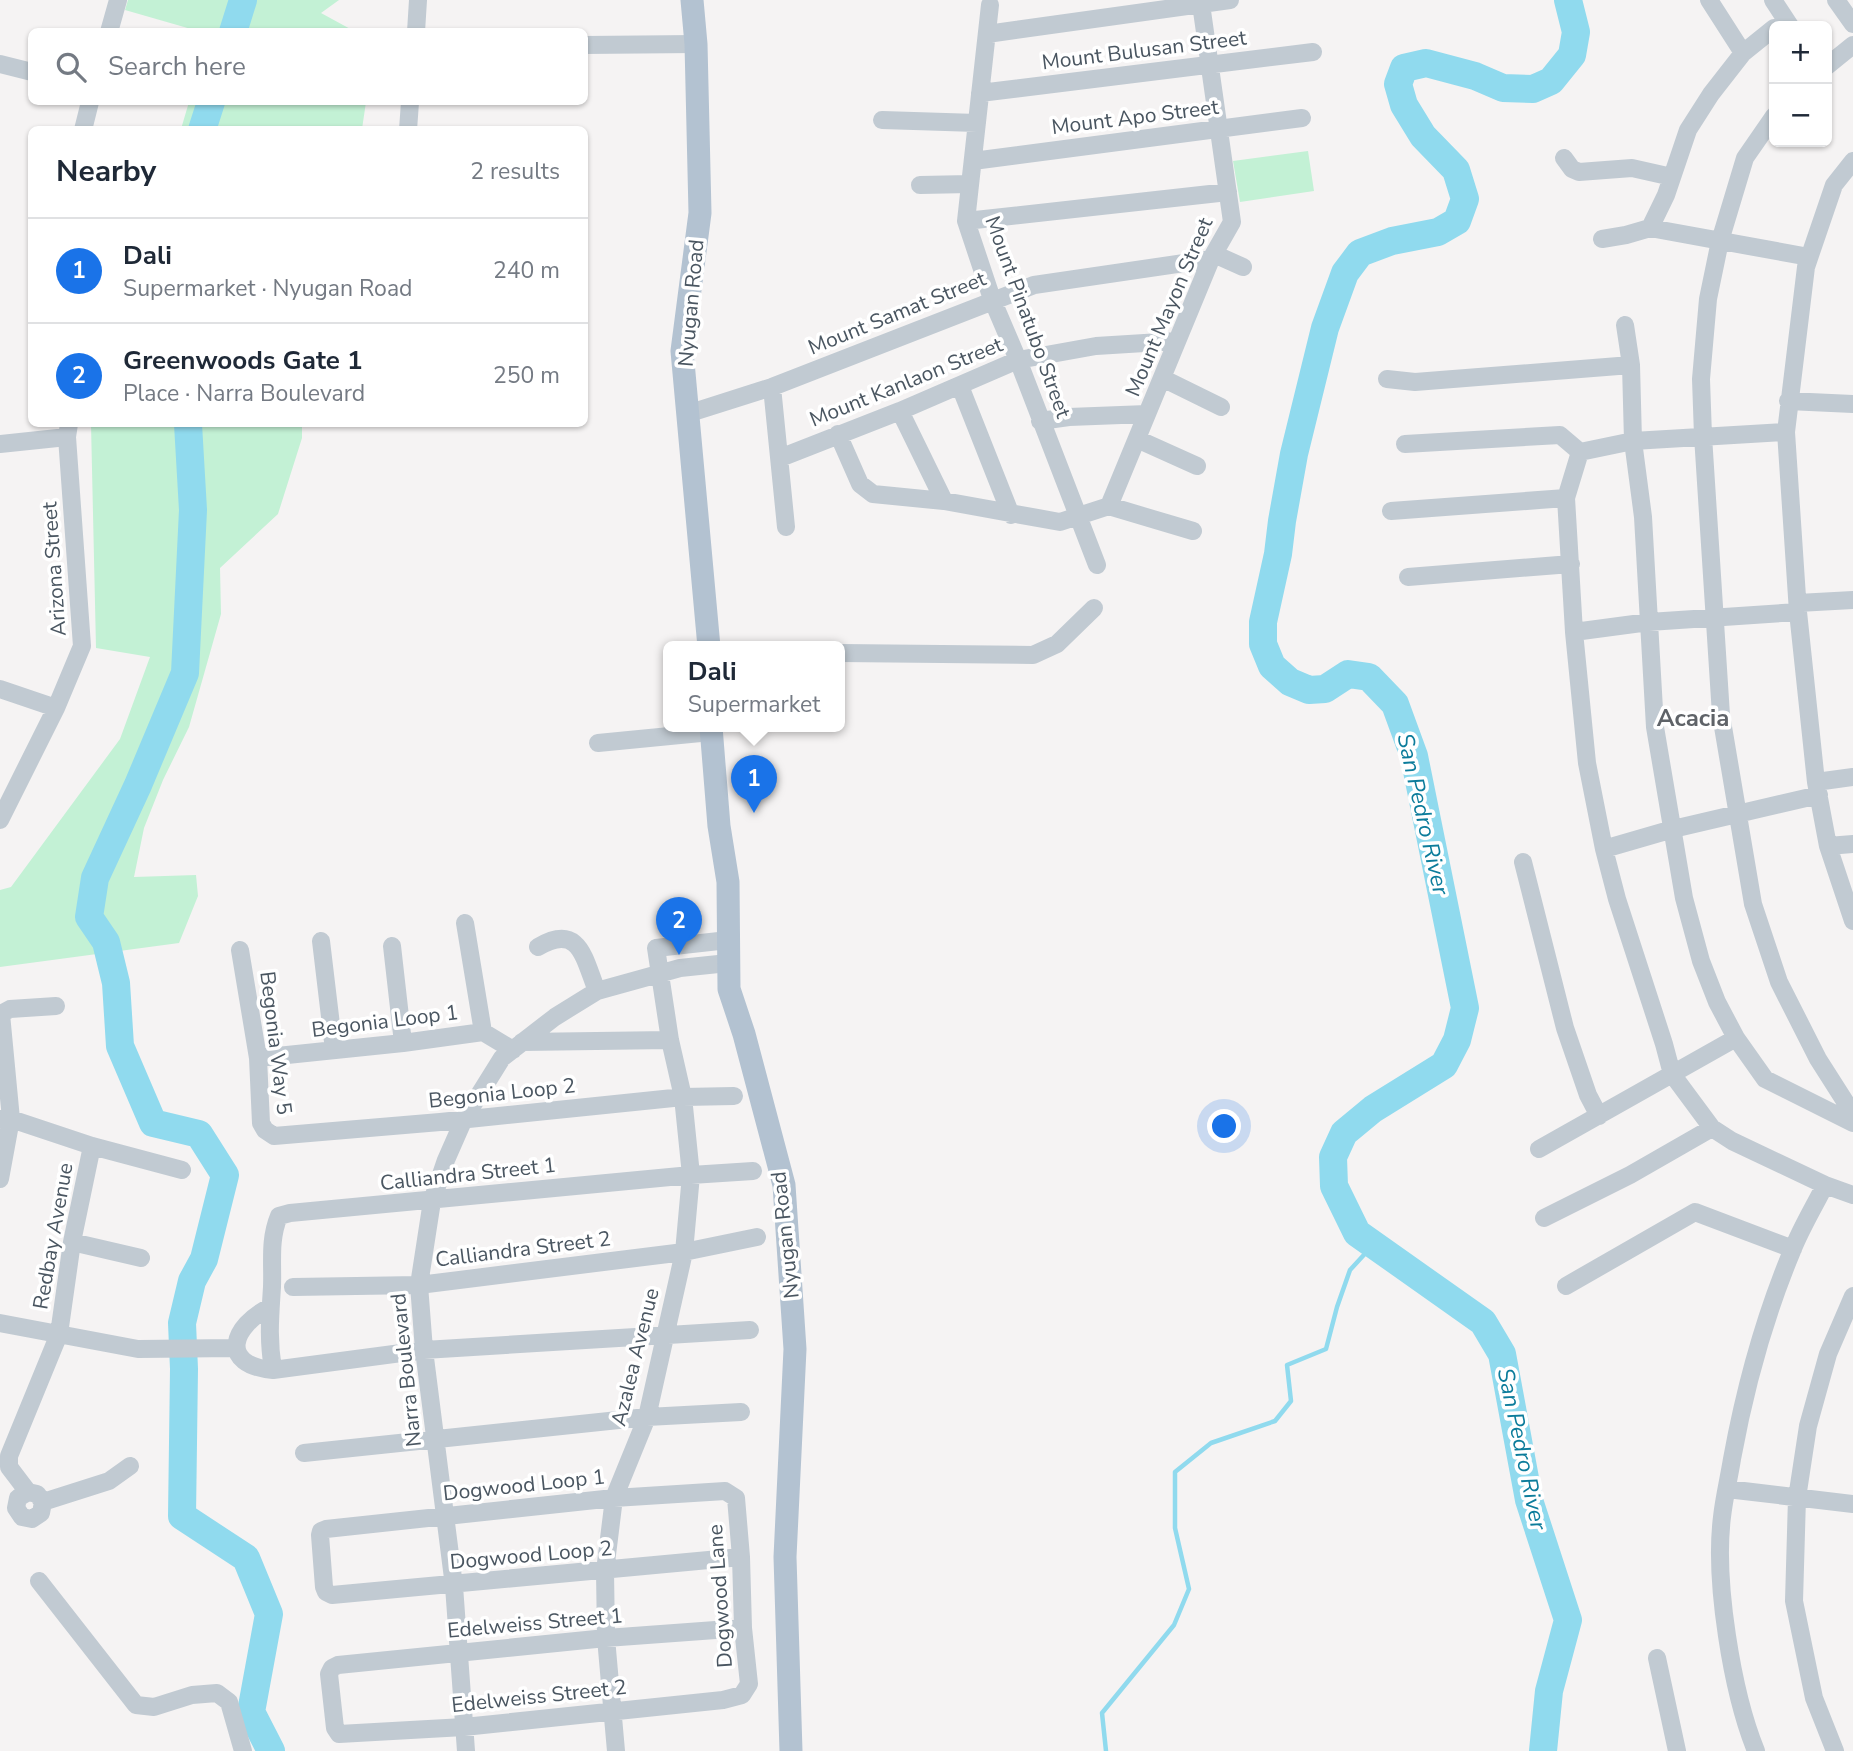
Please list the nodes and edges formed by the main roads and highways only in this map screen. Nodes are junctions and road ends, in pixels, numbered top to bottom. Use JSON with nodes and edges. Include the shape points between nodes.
{"nodes":[{"id":1,"x":692,"y":0,"type":"edge"},
{"id":2,"x":708,"y":641,"type":"edge"},
{"id":3,"x":711,"y":732,"type":"edge"},
{"id":4,"x":791,"y":1751,"type":"edge"}],
"edges":[{"from":1,"to":2,"type":"main road","name":"Nyugan Road","via":[[700,213],[682,351]]},
{"from":3,"to":4,"type":"main road","name":"Nyugan Road","via":[[728,882],[729,989],[784,1185],[795,1349],[785,1557]]}]}
